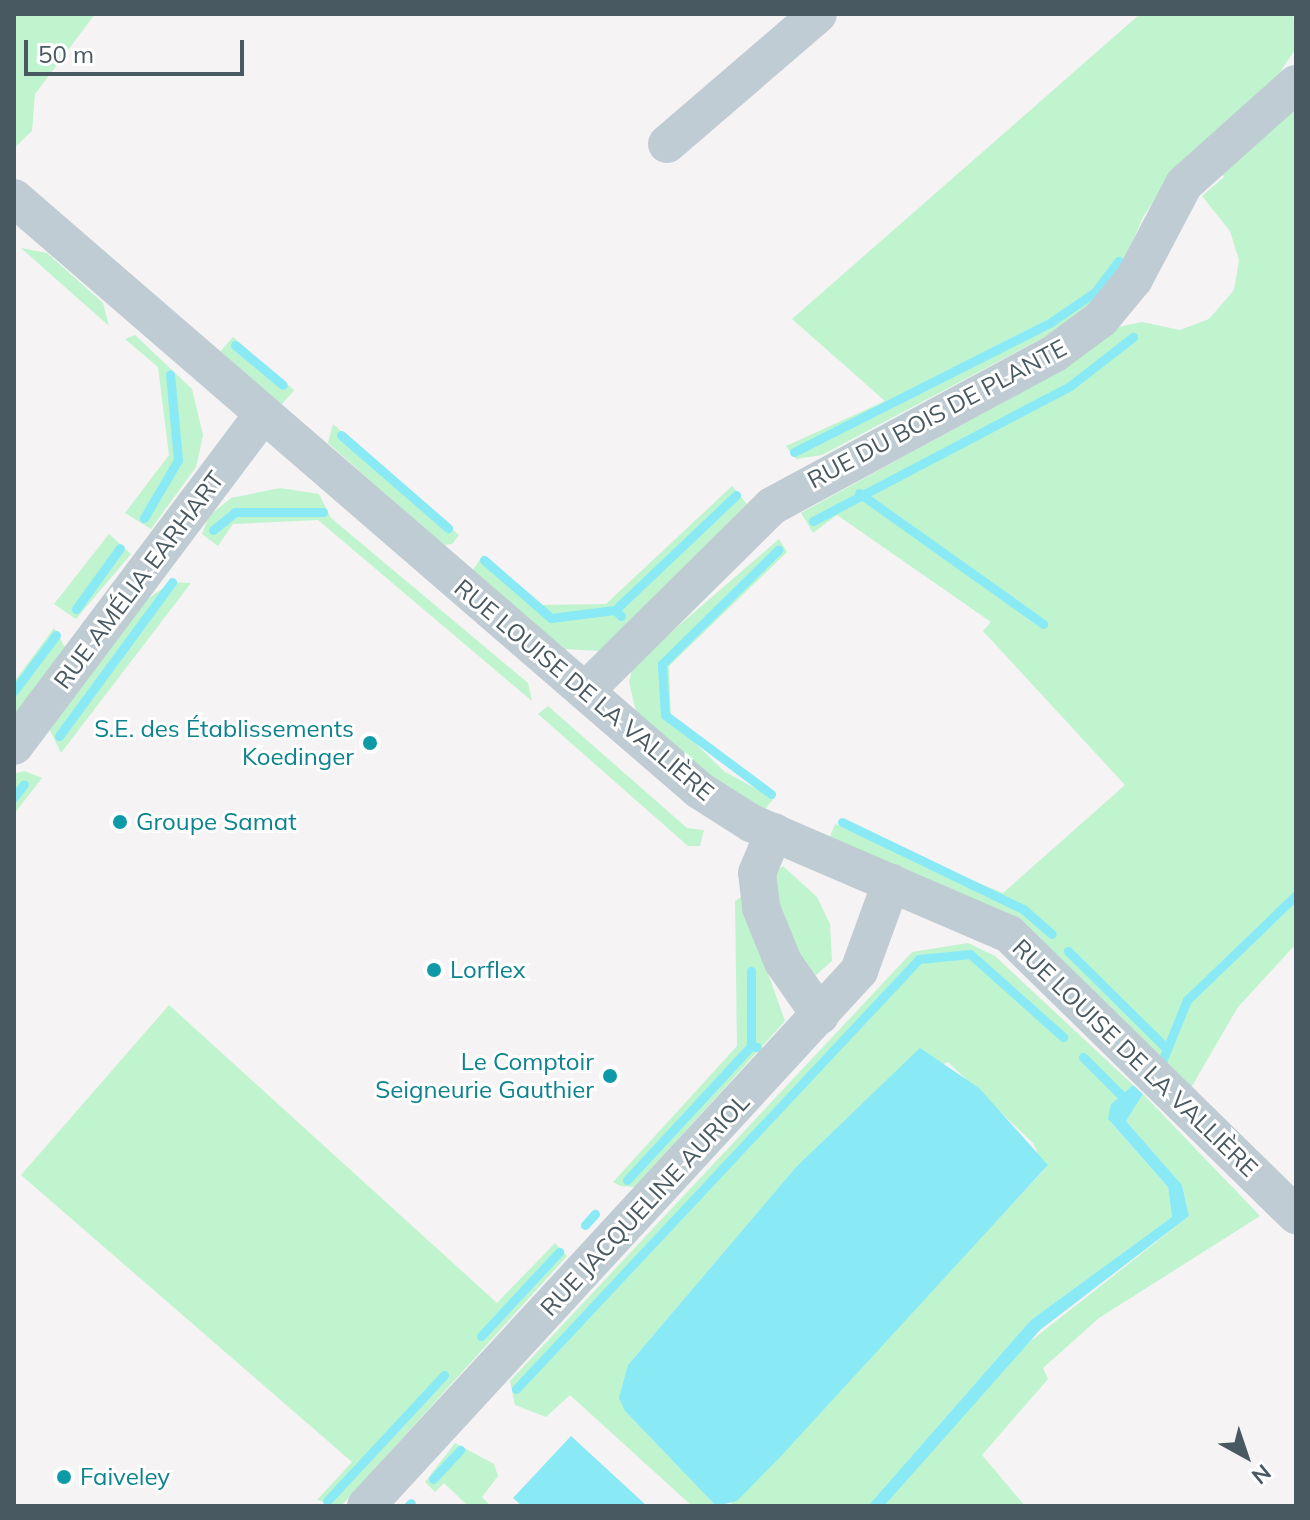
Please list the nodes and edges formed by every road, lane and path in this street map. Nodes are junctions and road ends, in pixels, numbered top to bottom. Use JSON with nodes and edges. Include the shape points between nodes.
{"nodes":[{"id":1,"x":818,"y":14,"type":"edge"},
{"id":2,"x":1296,"y":84,"type":"edge"},
{"id":3,"x":667,"y":144,"type":"dead end"},
{"id":4,"x":14,"y":198,"type":"edge"},
{"id":5,"x":263,"y":414,"type":"junction"},
{"id":6,"x":585,"y":691,"type":"junction"},
{"id":7,"x":14,"y":746,"type":"edge"},
{"id":8,"x":774,"y":832,"type":"junction"},
{"id":9,"x":891,"y":883,"type":"junction"},
{"id":10,"x":820,"y":1015,"type":"junction"},
{"id":11,"x":1296,"y":1215,"type":"edge"},
{"id":12,"x":366,"y":1506,"type":"edge"}],
"edges":[{"from":1,"to":3,"type":"street"},
{"from":2,"to":6,"type":"street","name":"RUE DU BOIS DE PLANTE","via":[[1184,184],[1134,279],[1101,319],[1055,353],[772,506]]},
{"from":4,"to":5,"type":"street","name":"RUE LOUISE DE LA VALLIÈRE"},
{"from":5,"to":6,"type":"street","name":"RUE LOUISE DE LA VALLIÈRE"},
{"from":5,"to":7,"type":"street","name":"RUE AMÉLIA EARHART"},
{"from":6,"to":8,"type":"street","name":"RUE LOUISE DE LA VALLIÈRE","via":[[699,790]]},
{"from":8,"to":9,"type":"street","name":"RUE LOUISE DE LA VALLIÈRE"},
{"from":8,"to":10,"type":"street","via":[[757,873],[761,908],[783,962]]},
{"from":9,"to":10,"type":"street","name":"RUE JACQUELINE AURIOL","via":[[871,950]]},
{"from":9,"to":11,"type":"street","name":"RUE LOUISE DE LA VALLIÈRE","via":[[1009,934]]},
{"from":10,"to":12,"type":"street","name":"RUE JACQUELINE AURIOL"}]}
